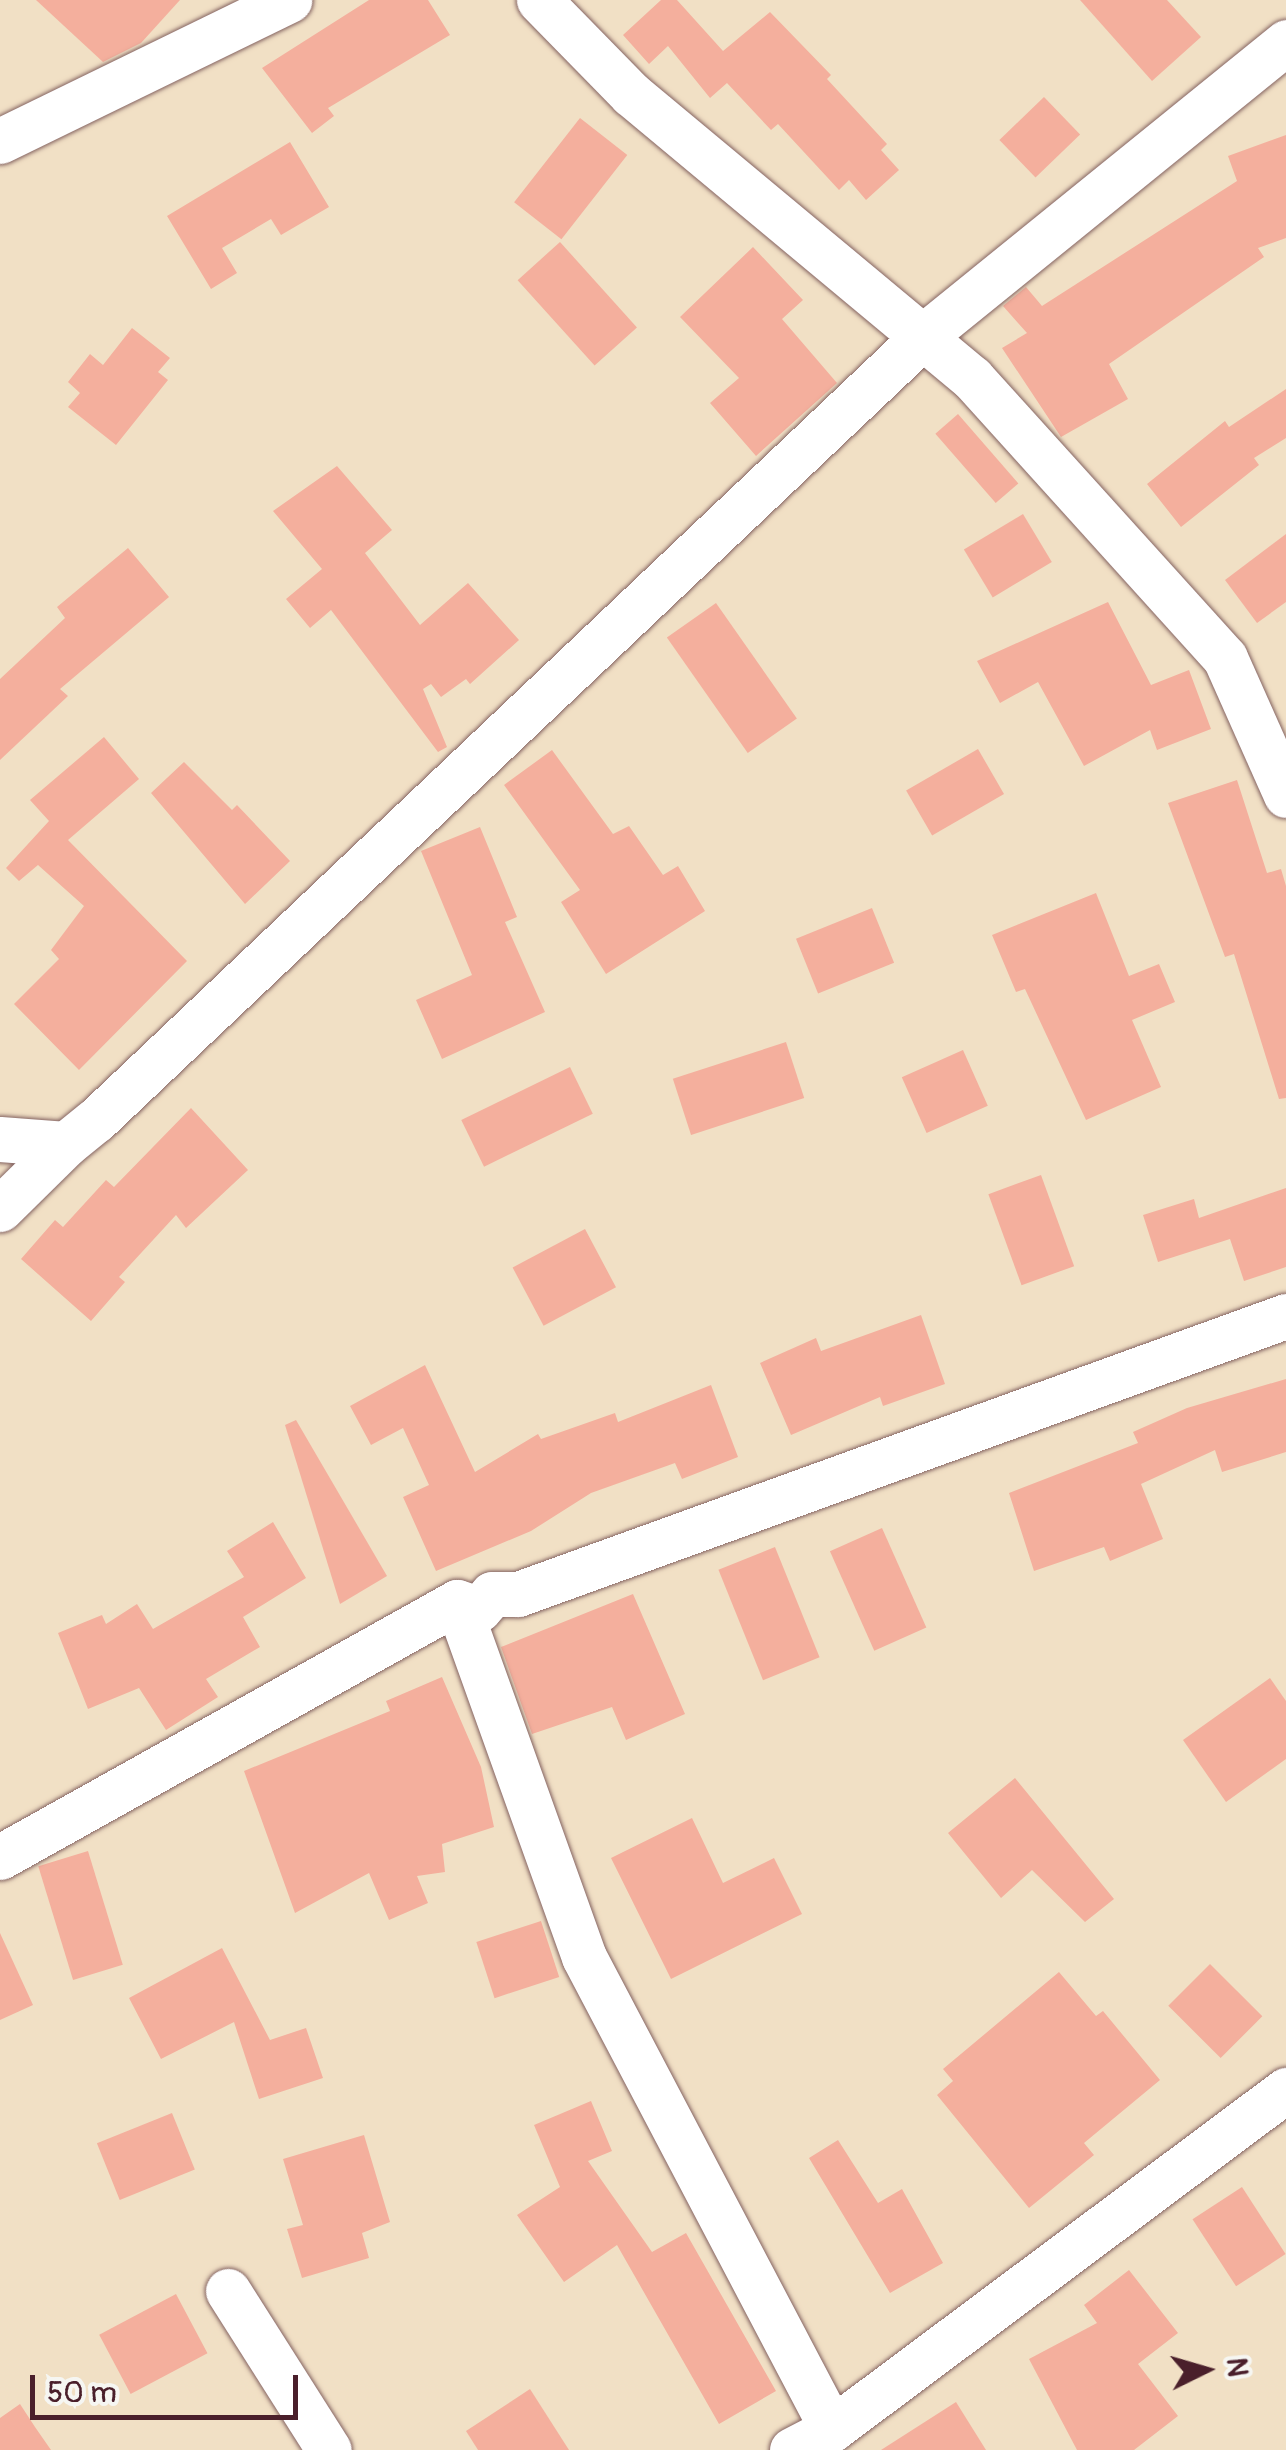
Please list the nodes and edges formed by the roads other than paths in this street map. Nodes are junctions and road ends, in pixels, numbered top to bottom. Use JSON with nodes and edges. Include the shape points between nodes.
{"nodes":[{"id":1,"x":289,"y":0,"type":"edge"},
{"id":2,"x":539,"y":0,"type":"edge"},
{"id":3,"x":1286,"y":42,"type":"edge"},
{"id":4,"x":0,"y":141,"type":"edge"},
{"id":5,"x":926,"y":334,"type":"junction"},
{"id":6,"x":1286,"y":795,"type":"edge"},
{"id":7,"x":0,"y":1140,"type":"edge"},
{"id":8,"x":66,"y":1144,"type":"junction"},
{"id":9,"x":0,"y":1209,"type":"edge"},
{"id":10,"x":1286,"y":1316,"type":"edge"},
{"id":11,"x":457,"y":1602,"type":"junction"},
{"id":12,"x":0,"y":1857,"type":"edge"},
{"id":13,"x":1286,"y":2090,"type":"edge"},
{"id":14,"x":228,"y":2292,"type":"dead end"},
{"id":15,"x":832,"y":2429,"type":"junction"},
{"id":16,"x":328,"y":2450,"type":"edge"},
{"id":17,"x":792,"y":2450,"type":"edge"}],
"edges":[{"from":1,"to":4,"type":"street"},
{"from":2,"to":5,"type":"street","via":[[631,94]]},
{"from":3,"to":5,"type":"street"},
{"from":5,"to":6,"type":"street","via":[[1225,658]]},
{"from":5,"to":8,"type":"street"},
{"from":7,"to":8,"type":"street"},
{"from":8,"to":9,"type":"street"},
{"from":10,"to":11,"type":"street","via":[[518,1594],[492,1594],[479,1609]]},
{"from":11,"to":12,"type":"street"},
{"from":11,"to":15,"type":"street","via":[[584,1957]]},
{"from":13,"to":15,"type":"street"},
{"from":14,"to":16,"type":"street"},
{"from":15,"to":17,"type":"street"}]}
